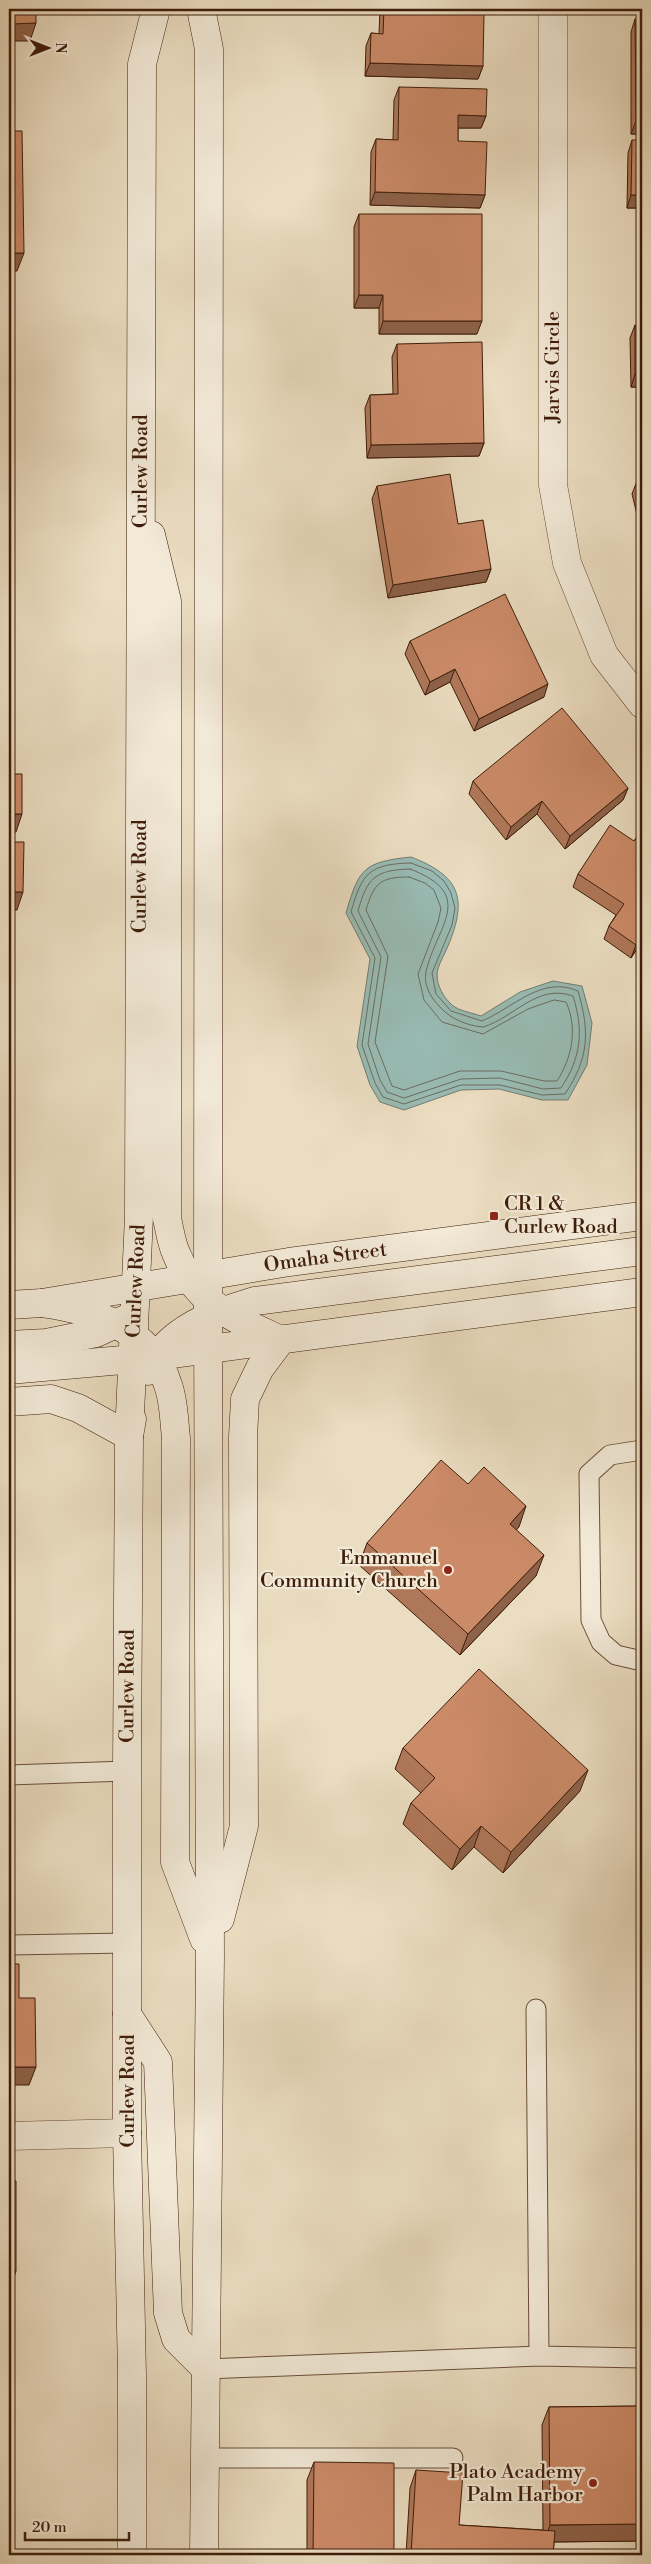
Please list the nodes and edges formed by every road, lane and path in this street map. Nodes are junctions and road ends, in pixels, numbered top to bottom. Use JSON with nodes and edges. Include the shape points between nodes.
{"nodes":[{"id":1,"x":156,"y":9,"type":"edge"},
{"id":2,"x":201,"y":9,"type":"edge"},
{"id":3,"x":553,"y":9,"type":"edge"},
{"id":4,"x":141,"y":493,"type":"junction"},
{"id":5,"x":642,"y":704,"type":"edge"},
{"id":6,"x":642,"y":1216,"type":"edge"},
{"id":7,"x":642,"y":1251,"type":"edge"},
{"id":8,"x":188,"y":1276,"type":"junction"},
{"id":9,"x":642,"y":1292,"type":"edge"},
{"id":10,"x":42,"y":1303,"type":"junction"},
{"id":11,"x":9,"y":1305,"type":"edge"},
{"id":12,"x":213,"y":1310,"type":"junction"},
{"id":13,"x":136,"y":1329,"type":"junction"},
{"id":14,"x":281,"y":1340,"type":"junction"},
{"id":15,"x":9,"y":1346,"type":"edge"},
{"id":16,"x":209,"y":1349,"type":"junction"},
{"id":17,"x":9,"y":1370,"type":"edge"},
{"id":18,"x":9,"y":1402,"type":"edge"},
{"id":19,"x":129,"y":1436,"type":"junction"},
{"id":20,"x":642,"y":1450,"type":"edge"},
{"id":21,"x":642,"y":1661,"type":"edge"},
{"id":22,"x":127,"y":1771,"type":"junction"},
{"id":23,"x":9,"y":1775,"type":"edge"},
{"id":24,"x":127,"y":1943,"type":"junction"},
{"id":25,"x":9,"y":1945,"type":"edge"},
{"id":26,"x":210,"y":1956,"type":"junction"},
{"id":27,"x":536,"y":2010,"type":"dead end"},
{"id":28,"x":127,"y":2014,"type":"junction"},
{"id":29,"x":127,"y":2133,"type":"junction"},
{"id":30,"x":9,"y":2136,"type":"edge"},
{"id":31,"x":540,"y":2356,"type":"junction"},
{"id":32,"x":642,"y":2358,"type":"edge"},
{"id":33,"x":206,"y":2368,"type":"junction"},
{"id":34,"x":205,"y":2458,"type":"junction"},
{"id":35,"x":453,"y":2458,"type":"dead end"},
{"id":36,"x":132,"y":2555,"type":"edge"},
{"id":37,"x":204,"y":2555,"type":"edge"}],
"edges":[{"from":1,"to":4,"type":"main road","name":"Curlew Road","via":[[142,64]]},
{"from":2,"to":8,"type":"main road","via":[[209,49],[208,1223]]},
{"from":3,"to":5,"type":"main road","name":"Jarvis Circle","via":[[553,485],[567,563],[585,609],[604,655]]},
{"from":4,"to":8,"type":"main road","via":[[167,601],[166,1219],[175,1252]]},
{"from":4,"to":13,"type":"main road","name":"Curlew Road","via":[[140,1206]]},
{"from":6,"to":8,"type":"main road","name":"Omaha Street"},
{"from":7,"to":12,"type":"main road","via":[[255,1301]]},
{"from":8,"to":12,"type":"main road"},
{"from":8,"to":13,"type":"main road","name":"Omaha Street"},
{"from":9,"to":14,"type":"main road","name":"Omaha Street"},
{"from":10,"to":11,"type":"main road","name":"Omaha Street"},
{"from":10,"to":13,"type":"main road","name":"Omaha Street"},
{"from":10,"to":13,"type":"main road","via":[[74,1307]]},
{"from":12,"to":13,"type":"main road","via":[[182,1330]]},
{"from":12,"to":14,"type":"main road"},
{"from":12,"to":16,"type":"main road"},
{"from":13,"to":15,"type":"main road"},
{"from":13,"to":16,"type":"main road","name":"Omaha Street"},
{"from":13,"to":17,"type":"main road","name":"Omaha Street"},
{"from":13,"to":19,"type":"main road","name":"Curlew Road"},
{"from":13,"to":26,"type":"main road","via":[[169,1386],[176,1438],[175,1862]]},
{"from":14,"to":16,"type":"main road","name":"Omaha Street"},
{"from":14,"to":26,"type":"main road","via":[[260,1368],[246,1399],[243,1437],[244,1826]]},
{"from":16,"to":26,"type":"main road"},
{"from":18,"to":19,"type":"main road","via":[[51,1399],[78,1408]]},
{"from":19,"to":22,"type":"main road","name":"Curlew Road"},
{"from":20,"to":21,"type":"lane","via":[[610,1455],[589,1474],[591,1620],[601,1642],[616,1655]]},
{"from":22,"to":23,"type":"lane"},
{"from":22,"to":24,"type":"main road","name":"Curlew Road"},
{"from":24,"to":25,"type":"lane"},
{"from":24,"to":28,"type":"main road","name":"Curlew Road"},
{"from":26,"to":33,"type":"main road"},
{"from":27,"to":31,"type":"lane"},
{"from":28,"to":29,"type":"main road","name":"Curlew Road"},
{"from":28,"to":33,"type":"main road","via":[[158,2062],[168,2313],[176,2339]]},
{"from":29,"to":30,"type":"main road"},
{"from":29,"to":36,"type":"main road","name":"Curlew Road"},
{"from":31,"to":32,"type":"lane"},
{"from":31,"to":33,"type":"lane"},
{"from":33,"to":34,"type":"main road"},
{"from":34,"to":35,"type":"lane"},
{"from":34,"to":37,"type":"main road"}]}
